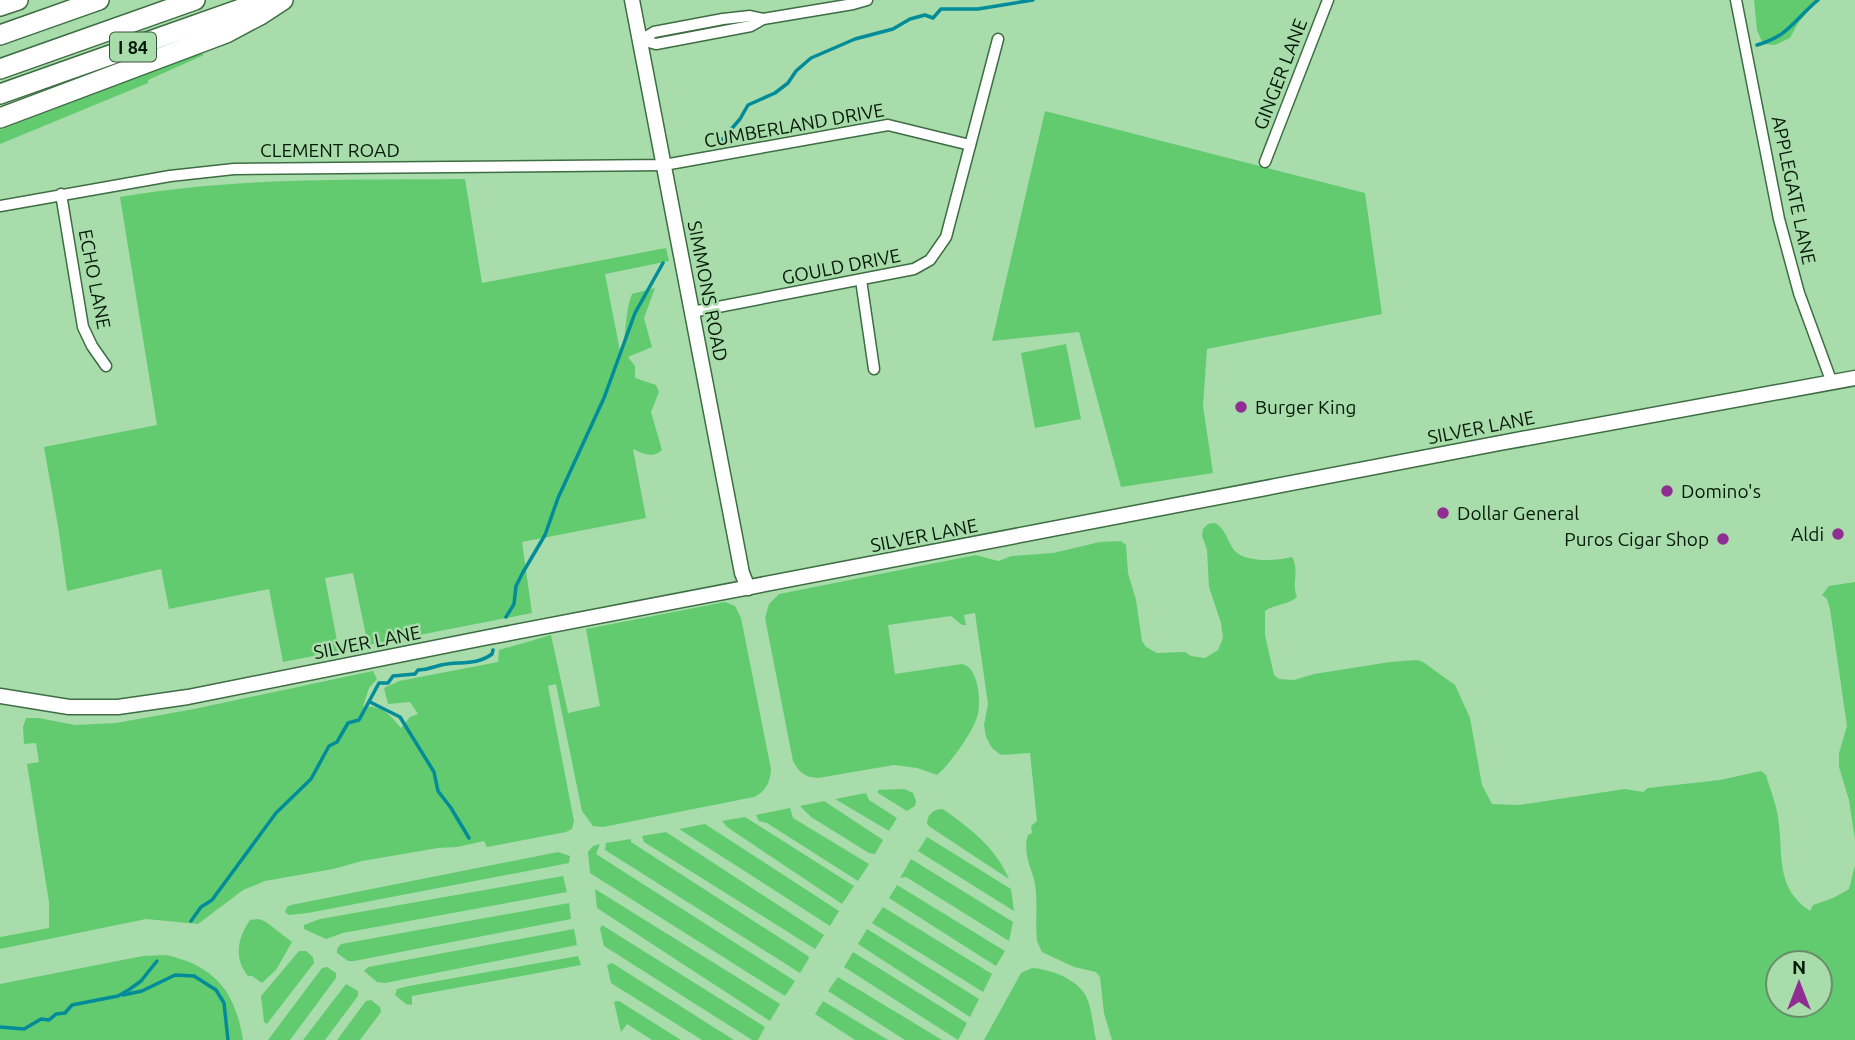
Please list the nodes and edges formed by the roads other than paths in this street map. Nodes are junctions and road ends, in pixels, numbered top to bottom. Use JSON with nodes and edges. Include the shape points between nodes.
{"nodes":[{"id":1,"x":18,"y":0,"type":"edge"},
{"id":2,"x":99,"y":0,"type":"edge"},
{"id":3,"x":162,"y":0,"type":"edge"},
{"id":4,"x":195,"y":0,"type":"edge"},
{"id":5,"x":266,"y":0,"type":"edge"},
{"id":6,"x":283,"y":0,"type":"edge"},
{"id":7,"x":632,"y":0,"type":"edge"},
{"id":8,"x":867,"y":0,"type":"edge"},
{"id":9,"x":1328,"y":0,"type":"edge"},
{"id":10,"x":1736,"y":0,"type":"edge"},
{"id":11,"x":0,"y":6,"type":"edge"},
{"id":12,"x":0,"y":35,"type":"edge"},
{"id":13,"x":998,"y":39,"type":"dead end"},
{"id":14,"x":641,"y":40,"type":"junction"},
{"id":15,"x":0,"y":57,"type":"edge"},
{"id":16,"x":0,"y":69,"type":"edge"},
{"id":17,"x":0,"y":94,"type":"edge"},
{"id":18,"x":0,"y":118,"type":"edge"},
{"id":19,"x":970,"y":145,"type":"junction"},
{"id":20,"x":1265,"y":162,"type":"dead end"},
{"id":21,"x":664,"y":165,"type":"junction"},
{"id":22,"x":61,"y":194,"type":"junction"},
{"id":23,"x":0,"y":206,"type":"edge"},
{"id":24,"x":861,"y":281,"type":"junction"},
{"id":25,"x":692,"y":312,"type":"junction"},
{"id":26,"x":106,"y":366,"type":"dead end"},
{"id":27,"x":874,"y":369,"type":"dead end"},
{"id":28,"x":1855,"y":378,"type":"edge"},
{"id":29,"x":1832,"y":383,"type":"junction"},
{"id":30,"x":748,"y":588,"type":"junction"},
{"id":31,"x":0,"y":696,"type":"edge"}],
"edges":[{"from":1,"to":11,"type":"highway"},
{"from":2,"to":12,"type":"highway"},
{"from":3,"to":15,"type":"highway"},
{"from":4,"to":16,"type":"highway"},
{"from":5,"to":17,"type":"highway","number":"I 84"},
{"from":6,"to":18,"type":"highway","via":[[226,33]]},
{"from":7,"to":14,"type":"main road","name":"SIMMONS ROAD"},
{"from":8,"to":14,"type":"street","via":[[763,19],[751,26],[741,22],[656,44]]},
{"from":9,"to":20,"type":"street","name":"GINGER LANE"},
{"from":10,"to":29,"type":"street","name":"APPLEGATE LANE","via":[[1779,219],[1799,293]]},
{"from":13,"to":19,"type":"street","name":"GOULD DRIVE"},
{"from":14,"to":21,"type":"main road","name":"SIMMONS ROAD"},
{"from":19,"to":21,"type":"street","name":"CUMBERLAND DRIVE","via":[[888,125]]},
{"from":19,"to":24,"type":"street","name":"GOULD DRIVE","via":[[941,247],[914,269]]},
{"from":21,"to":22,"type":"street","name":"CLEMENT ROAD","via":[[234,169]]},
{"from":21,"to":25,"type":"main road","name":"SIMMONS ROAD"},
{"from":22,"to":23,"type":"street","name":"CLEMENT ROAD"},
{"from":22,"to":26,"type":"street","name":"ECHO LANE","via":[[83,327]]},
{"from":24,"to":25,"type":"street","name":"GOULD DRIVE"},
{"from":24,"to":27,"type":"street"},
{"from":25,"to":30,"type":"main road","name":"SIMMONS ROAD"},
{"from":28,"to":29,"type":"main road","name":"SILVER LANE"},
{"from":29,"to":30,"type":"main road","name":"SILVER LANE"},
{"from":30,"to":31,"type":"main road","name":"SILVER LANE","via":[[177,699],[118,707],[69,707]]}]}
